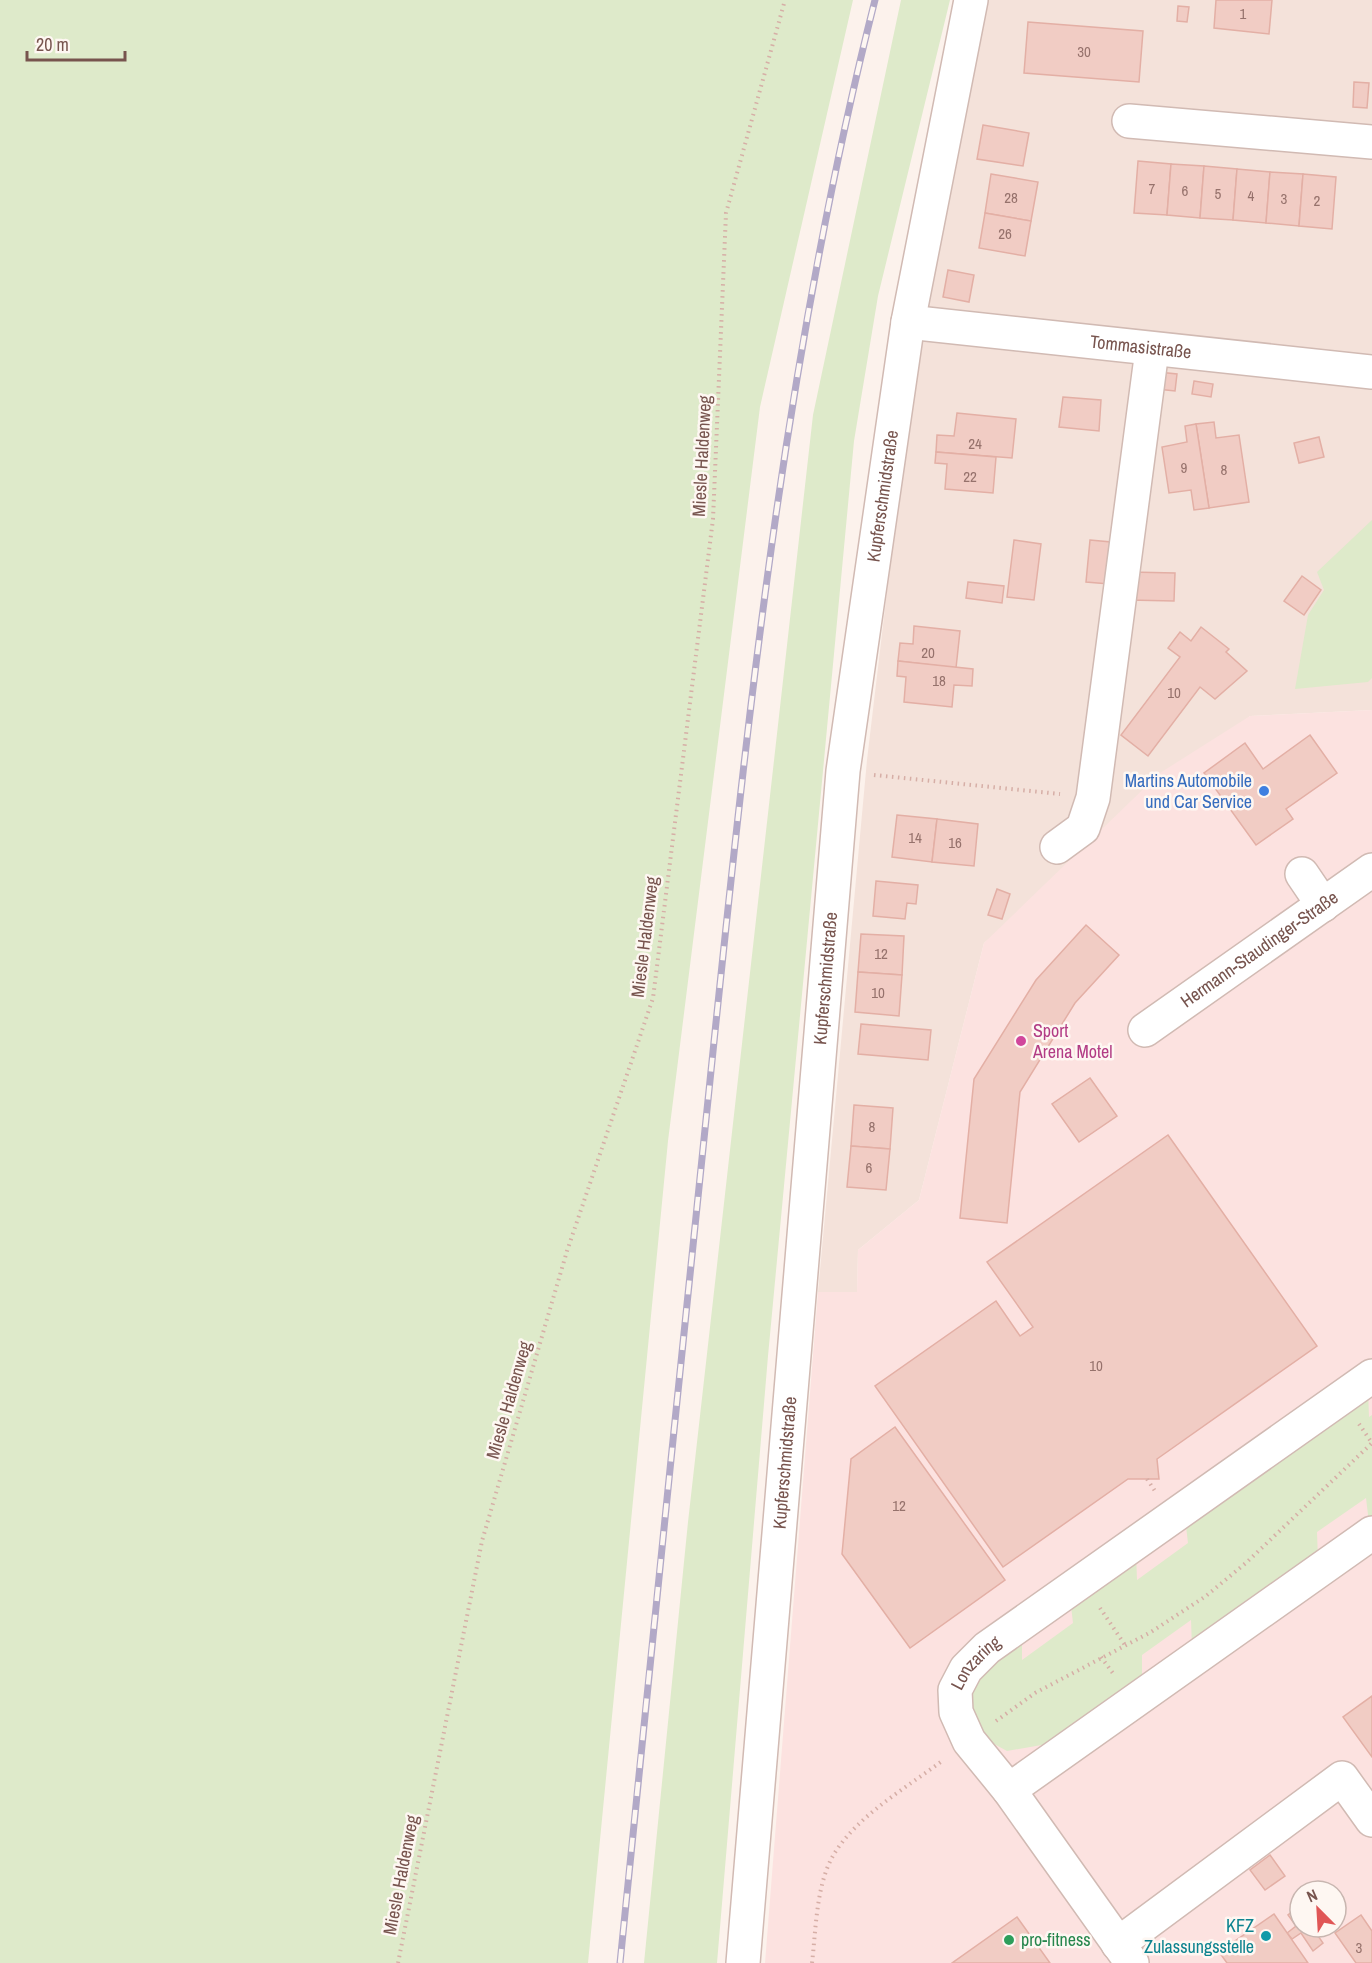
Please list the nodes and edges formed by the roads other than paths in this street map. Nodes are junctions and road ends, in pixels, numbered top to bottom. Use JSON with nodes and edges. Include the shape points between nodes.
{"nodes":[{"id":1,"x":971,"y":0,"type":"edge"},
{"id":2,"x":1129,"y":121,"type":"dead end"},
{"id":3,"x":1372,"y":142,"type":"edge"},
{"id":4,"x":908,"y":322,"type":"junction"},
{"id":5,"x":1152,"y":350,"type":"junction"},
{"id":6,"x":1372,"y":372,"type":"edge"},
{"id":7,"x":1057,"y":847,"type":"dead end"},
{"id":8,"x":1372,"y":870,"type":"edge"},
{"id":9,"x":1302,"y":874,"type":"dead end"},
{"id":10,"x":1323,"y":905,"type":"junction"},
{"id":11,"x":1145,"y":1030,"type":"dead end"},
{"id":12,"x":1372,"y":1376,"type":"edge"},
{"id":13,"x":1372,"y":1534,"type":"edge"},
{"id":14,"x":1009,"y":1790,"type":"junction"},
{"id":15,"x":1372,"y":1820,"type":"edge"},
{"id":16,"x":1125,"y":1954,"type":"edge"},
{"id":17,"x":743,"y":1963,"type":"edge"}],
"edges":[{"from":1,"to":4,"type":"street","name":"Kupferschmidstraße"},
{"from":2,"to":3,"type":"street"},
{"from":4,"to":5,"type":"street","name":"Tommasistraße"},
{"from":4,"to":17,"type":"street","name":"Kupferschmidstraße","via":[[843,771]]},
{"from":5,"to":6,"type":"street","name":"Tommasistraße"},
{"from":5,"to":7,"type":"street","via":[[1093,798],[1083,828]]},
{"from":8,"to":10,"type":"street","name":"Hermann-Staudinger-Straße"},
{"from":9,"to":10,"type":"street"},
{"from":10,"to":11,"type":"street","name":"Hermann-Staudinger-Straße"},
{"from":12,"to":14,"type":"street","name":"Lonzaring","via":[[987,1648],[966,1669],[955,1690],[956,1712],[969,1741]]},
{"from":13,"to":14,"type":"street"},
{"from":14,"to":16,"type":"street","name":"Lonzaring"},
{"from":15,"to":16,"type":"street","via":[[1342,1778]]}]}
